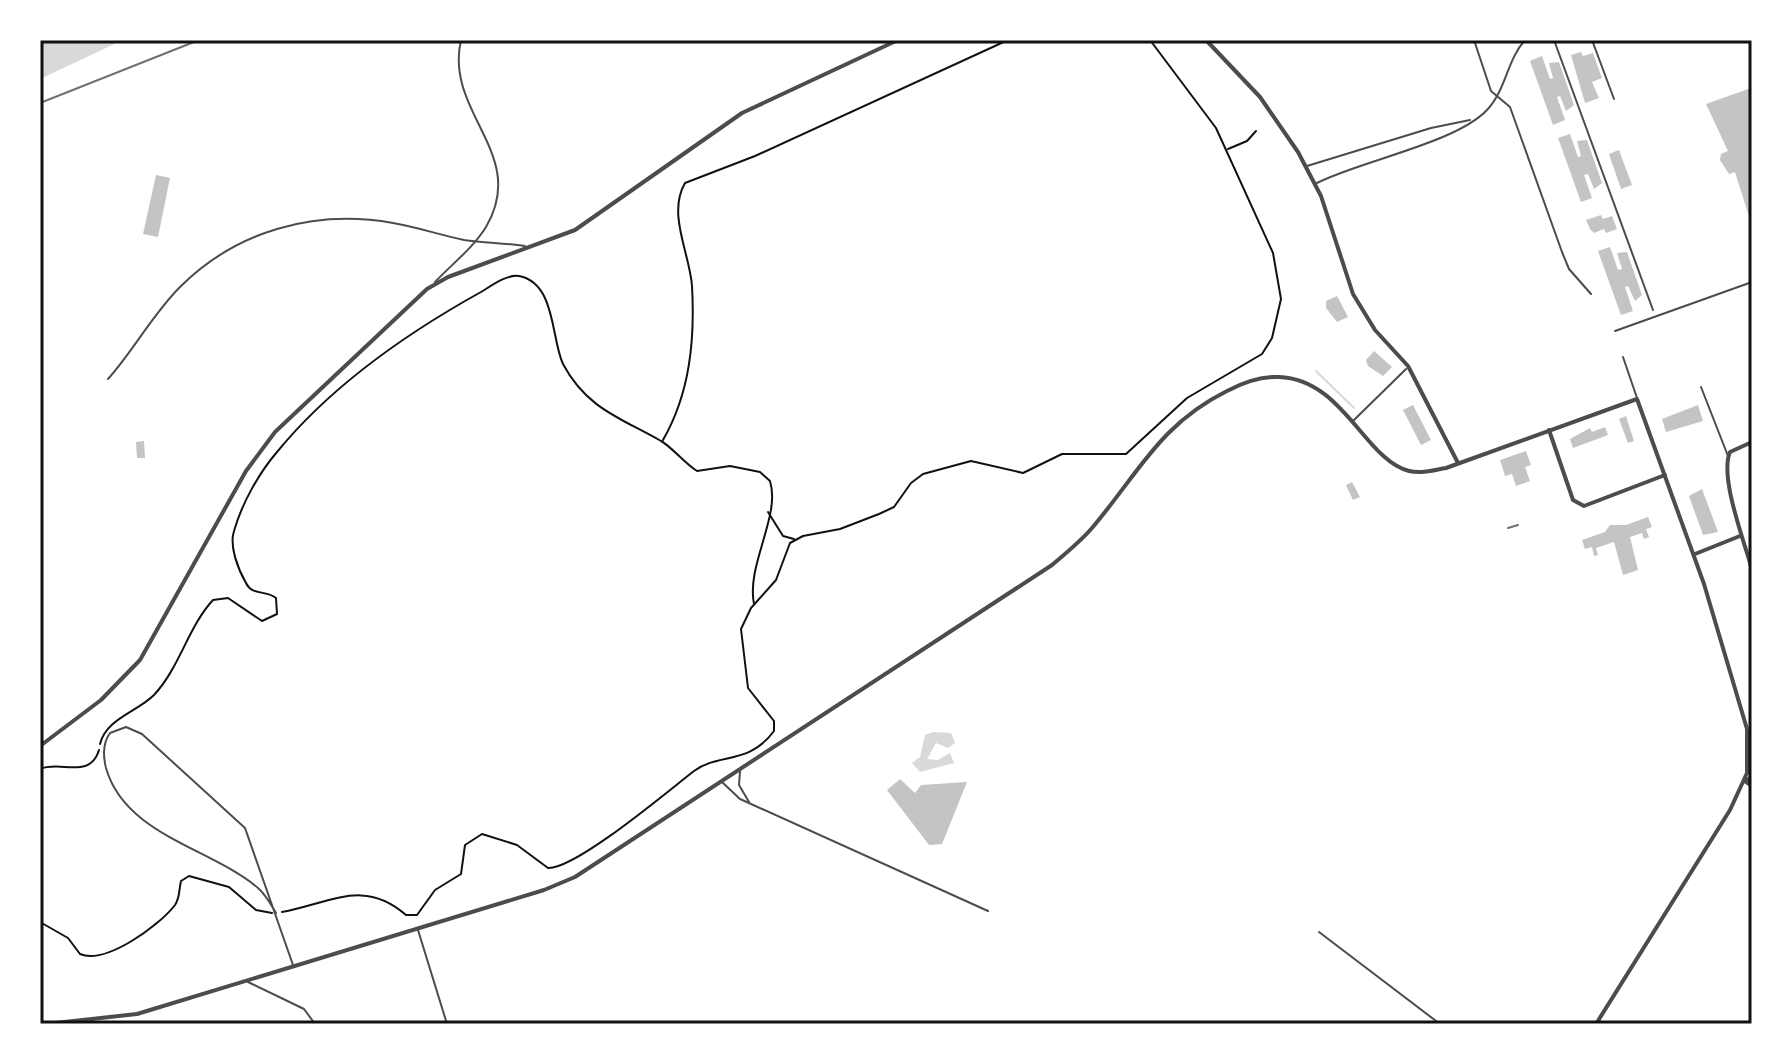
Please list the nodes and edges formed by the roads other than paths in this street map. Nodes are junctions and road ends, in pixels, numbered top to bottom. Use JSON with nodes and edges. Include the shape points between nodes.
{"nodes":[{"id":1,"x":461,"y":40,"type":"edge"},
{"id":2,"x":898,"y":40,"type":"edge"},
{"id":3,"x":1206,"y":40,"type":"edge"},
{"id":4,"x":1474,"y":40,"type":"edge"},
{"id":5,"x":1525,"y":40,"type":"edge"},
{"id":6,"x":1554,"y":40,"type":"edge"},
{"id":7,"x":1592,"y":40,"type":"edge"},
{"id":8,"x":1497,"y":95,"type":"junction"},
{"id":9,"x":1614,"y":99,"type":"dead end"},
{"id":10,"x":1475,"y":119,"type":"junction"},
{"id":11,"x":1307,"y":166,"type":"junction"},
{"id":12,"x":1316,"y":184,"type":"junction"},
{"id":13,"x":476,"y":241,"type":"junction"},
{"id":14,"x":532,"y":248,"type":"junction"},
{"id":15,"x":1752,"y":282,"type":"edge"},
{"id":16,"x":434,"y":283,"type":"junction"},
{"id":17,"x":1591,"y":294,"type":"dead end"},
{"id":18,"x":1653,"y":310,"type":"dead end"},
{"id":19,"x":1615,"y":331,"type":"dead end"},
{"id":20,"x":1623,"y":357,"type":"dead end"},
{"id":21,"x":1408,"y":366,"type":"junction"},
{"id":22,"x":108,"y":379,"type":"dead end"},
{"id":23,"x":1701,"y":387,"type":"dead end"},
{"id":24,"x":1637,"y":399,"type":"junction"},
{"id":25,"x":1353,"y":421,"type":"junction"},
{"id":26,"x":1549,"y":430,"type":"junction"},
{"id":27,"x":1752,"y":442,"type":"edge"},
{"id":28,"x":1728,"y":457,"type":"junction"},
{"id":29,"x":1458,"y":463,"type":"junction"},
{"id":30,"x":1665,"y":475,"type":"junction"},
{"id":31,"x":1740,"y":536,"type":"junction"},
{"id":32,"x":1694,"y":554,"type":"junction"},
{"id":33,"x":1752,"y":570,"type":"edge"},
{"id":34,"x":40,"y":746,"type":"edge"},
{"id":35,"x":741,"y":768,"type":"junction"},
{"id":36,"x":1752,"y":777,"type":"edge"},
{"id":37,"x":721,"y":781,"type":"junction"},
{"id":38,"x":1745,"y":781,"type":"junction"},
{"id":39,"x":1752,"y":786,"type":"edge"},
{"id":40,"x":750,"y":803,"type":"junction"},
{"id":41,"x":988,"y":911,"type":"dead end"},
{"id":42,"x":276,"y":913,"type":"junction"},
{"id":43,"x":417,"y":929,"type":"junction"},
{"id":44,"x":1319,"y":932,"type":"dead end"},
{"id":45,"x":293,"y":967,"type":"junction"},
{"id":46,"x":247,"y":981,"type":"junction"},
{"id":47,"x":46,"y":1024,"type":"edge"},
{"id":48,"x":315,"y":1024,"type":"edge"},
{"id":49,"x":447,"y":1024,"type":"edge"},
{"id":50,"x":1440,"y":1024,"type":"edge"},
{"id":51,"x":1596,"y":1024,"type":"edge"}],
"edges":[{"from":1,"to":13,"type":"lane","via":[[456,66],[465,100],[489,141],[498,173],[497,202]]},
{"from":2,"to":14,"type":"street","via":[[742,113],[599,217]]},
{"from":3,"to":11,"type":"street","via":[[1260,97]]},
{"from":4,"to":8,"type":"lane"},
{"from":5,"to":8,"type":"lane","via":[[1514,52]]},
{"from":6,"to":18,"type":"lane"},
{"from":7,"to":9,"type":"lane"},
{"from":8,"to":10,"type":"lane"},
{"from":8,"to":17,"type":"lane","via":[[1510,107],[1569,269]]},
{"from":10,"to":11,"type":"lane"},
{"from":10,"to":12,"type":"lane"},
{"from":11,"to":12,"type":"street"},
{"from":12,"to":21,"type":"street","via":[[1353,294],[1375,330]]},
{"from":13,"to":14,"type":"lane"},
{"from":13,"to":16,"type":"lane"},
{"from":13,"to":22,"type":"lane","via":[[371,219],[317,220],[272,229],[232,248],[179,288]]},
{"from":14,"to":16,"type":"street"},
{"from":15,"to":19,"type":"lane"},
{"from":16,"to":34,"type":"street","via":[[275,432],[246,471],[140,660],[101,700]]},
{"from":20,"to":24,"type":"lane"},
{"from":21,"to":25,"type":"lane"},
{"from":21,"to":29,"type":"street"},
{"from":23,"to":28,"type":"lane"},
{"from":24,"to":26,"type":"street"},
{"from":24,"to":30,"type":"street"},
{"from":25,"to":29,"type":"street","via":[[1403,469],[1428,472]]},
{"from":25,"to":35,"type":"street","via":[[1325,394],[1293,378],[1260,378],[1219,395],[1163,435],[1093,527],[1052,565]]},
{"from":26,"to":29,"type":"street"},
{"from":26,"to":30,"type":"street","via":[[1573,500],[1584,506]]},
{"from":27,"to":28,"type":"street"},
{"from":28,"to":31,"type":"street"},
{"from":30,"to":32,"type":"street"},
{"from":31,"to":32,"type":"street"},
{"from":31,"to":33,"type":"street"},
{"from":32,"to":38,"type":"street","via":[[1747,729]]},
{"from":35,"to":37,"type":"street"},
{"from":35,"to":40,"type":"lane","via":[[739,785]]},
{"from":36,"to":38,"type":"street"},
{"from":37,"to":40,"type":"lane"},
{"from":37,"to":43,"type":"street","via":[[560,885]]},
{"from":38,"to":39,"type":"street"},
{"from":38,"to":51,"type":"street"},
{"from":40,"to":41,"type":"lane"},
{"from":42,"to":42,"type":"lane","via":[[239,820],[142,734],[126,727],[110,733],[104,747],[106,767],[130,807],[249,881]]},
{"from":42,"to":45,"type":"lane"},
{"from":43,"to":45,"type":"street"},
{"from":43,"to":49,"type":"lane"},
{"from":44,"to":50,"type":"lane"},
{"from":45,"to":46,"type":"street"},
{"from":46,"to":47,"type":"street","via":[[137,1014]]},
{"from":46,"to":48,"type":"lane","via":[[304,1009]]}]}
